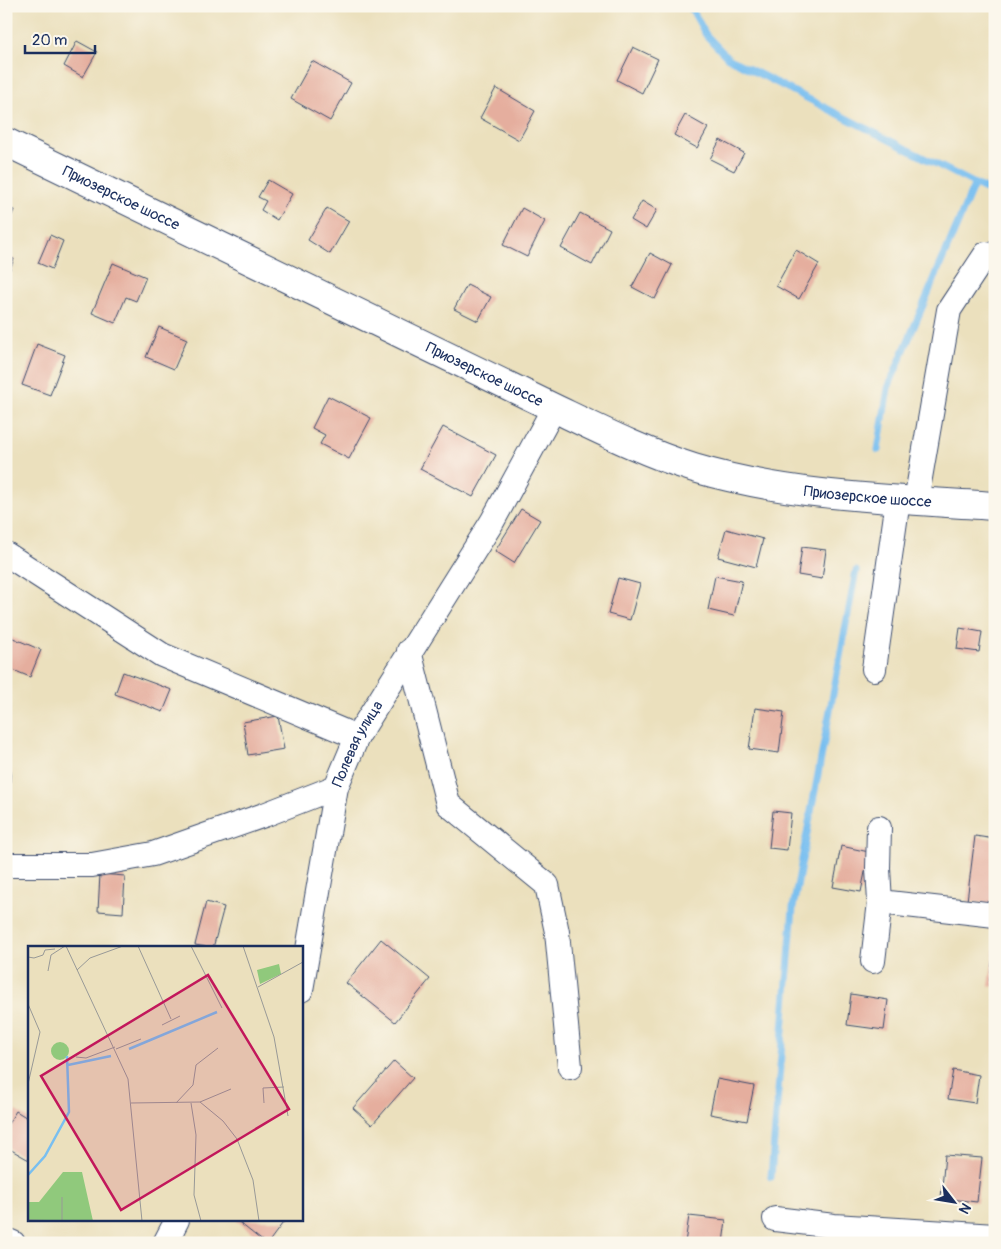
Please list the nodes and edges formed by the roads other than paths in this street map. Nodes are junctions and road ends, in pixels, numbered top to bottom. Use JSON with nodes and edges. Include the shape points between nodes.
{"nodes":[{"id":1,"x":6,"y":142,"type":"edge"},
{"id":2,"x":986,"y":254,"type":"dead end"},
{"id":3,"x":554,"y":408,"type":"junction"},
{"id":4,"x":907,"y":500,"type":"junction"},
{"id":5,"x":995,"y":506,"type":"edge"},
{"id":6,"x":6,"y":554,"type":"edge"},
{"id":7,"x":409,"y":652,"type":"junction"},
{"id":8,"x":874,"y":669,"type":"dead end"},
{"id":9,"x":357,"y":737,"type":"junction"},
{"id":10,"x":336,"y":787,"type":"junction"},
{"id":11,"x":879,"y":828,"type":"dead end"},
{"id":12,"x":6,"y":865,"type":"edge"},
{"id":13,"x":880,"y":902,"type":"junction"},
{"id":14,"x":995,"y":915,"type":"edge"},
{"id":15,"x":873,"y":961,"type":"dead end"},
{"id":16,"x":302,"y":984,"type":"edge"},
{"id":17,"x":570,"y":1067,"type":"dead end"},
{"id":18,"x":775,"y":1219,"type":"dead end"},
{"id":19,"x":176,"y":1222,"type":"edge"},
{"id":20,"x":995,"y":1236,"type":"edge"},
{"id":21,"x":6,"y":1240,"type":"edge"},
{"id":22,"x":13,"y":1243,"type":"edge"},
{"id":23,"x":165,"y":1243,"type":"edge"}],
"edges":[{"from":1,"to":3,"type":"main road","name":"Приозерское шоссе"},
{"from":2,"to":4,"type":"street","via":[[949,310],[933,397]]},
{"from":3,"to":4,"type":"main road","name":"Приозерское шоссе","via":[[622,440],[694,468],[795,489]]},
{"from":3,"to":7,"type":"street","name":"Полевая улица","via":[[492,522]]},
{"from":4,"to":5,"type":"main road","name":"Приозерское шоссе"},
{"from":4,"to":8,"type":"street"},
{"from":6,"to":9,"type":"street","via":[[162,656]]},
{"from":7,"to":9,"type":"street","name":"Полевая улица"},
{"from":7,"to":17,"type":"street","via":[[448,804],[547,885],[557,932]]},
{"from":9,"to":10,"type":"street","name":"Полевая улица"},
{"from":10,"to":12,"type":"street","name":"Полевая улица","via":[[153,854],[92,865]]},
{"from":10,"to":16,"type":"street"},
{"from":11,"to":13,"type":"street"},
{"from":13,"to":14,"type":"street"},
{"from":13,"to":15,"type":"street"},
{"from":18,"to":20,"type":"street"},
{"from":19,"to":23,"type":"street"},
{"from":21,"to":22,"type":"street"}]}
